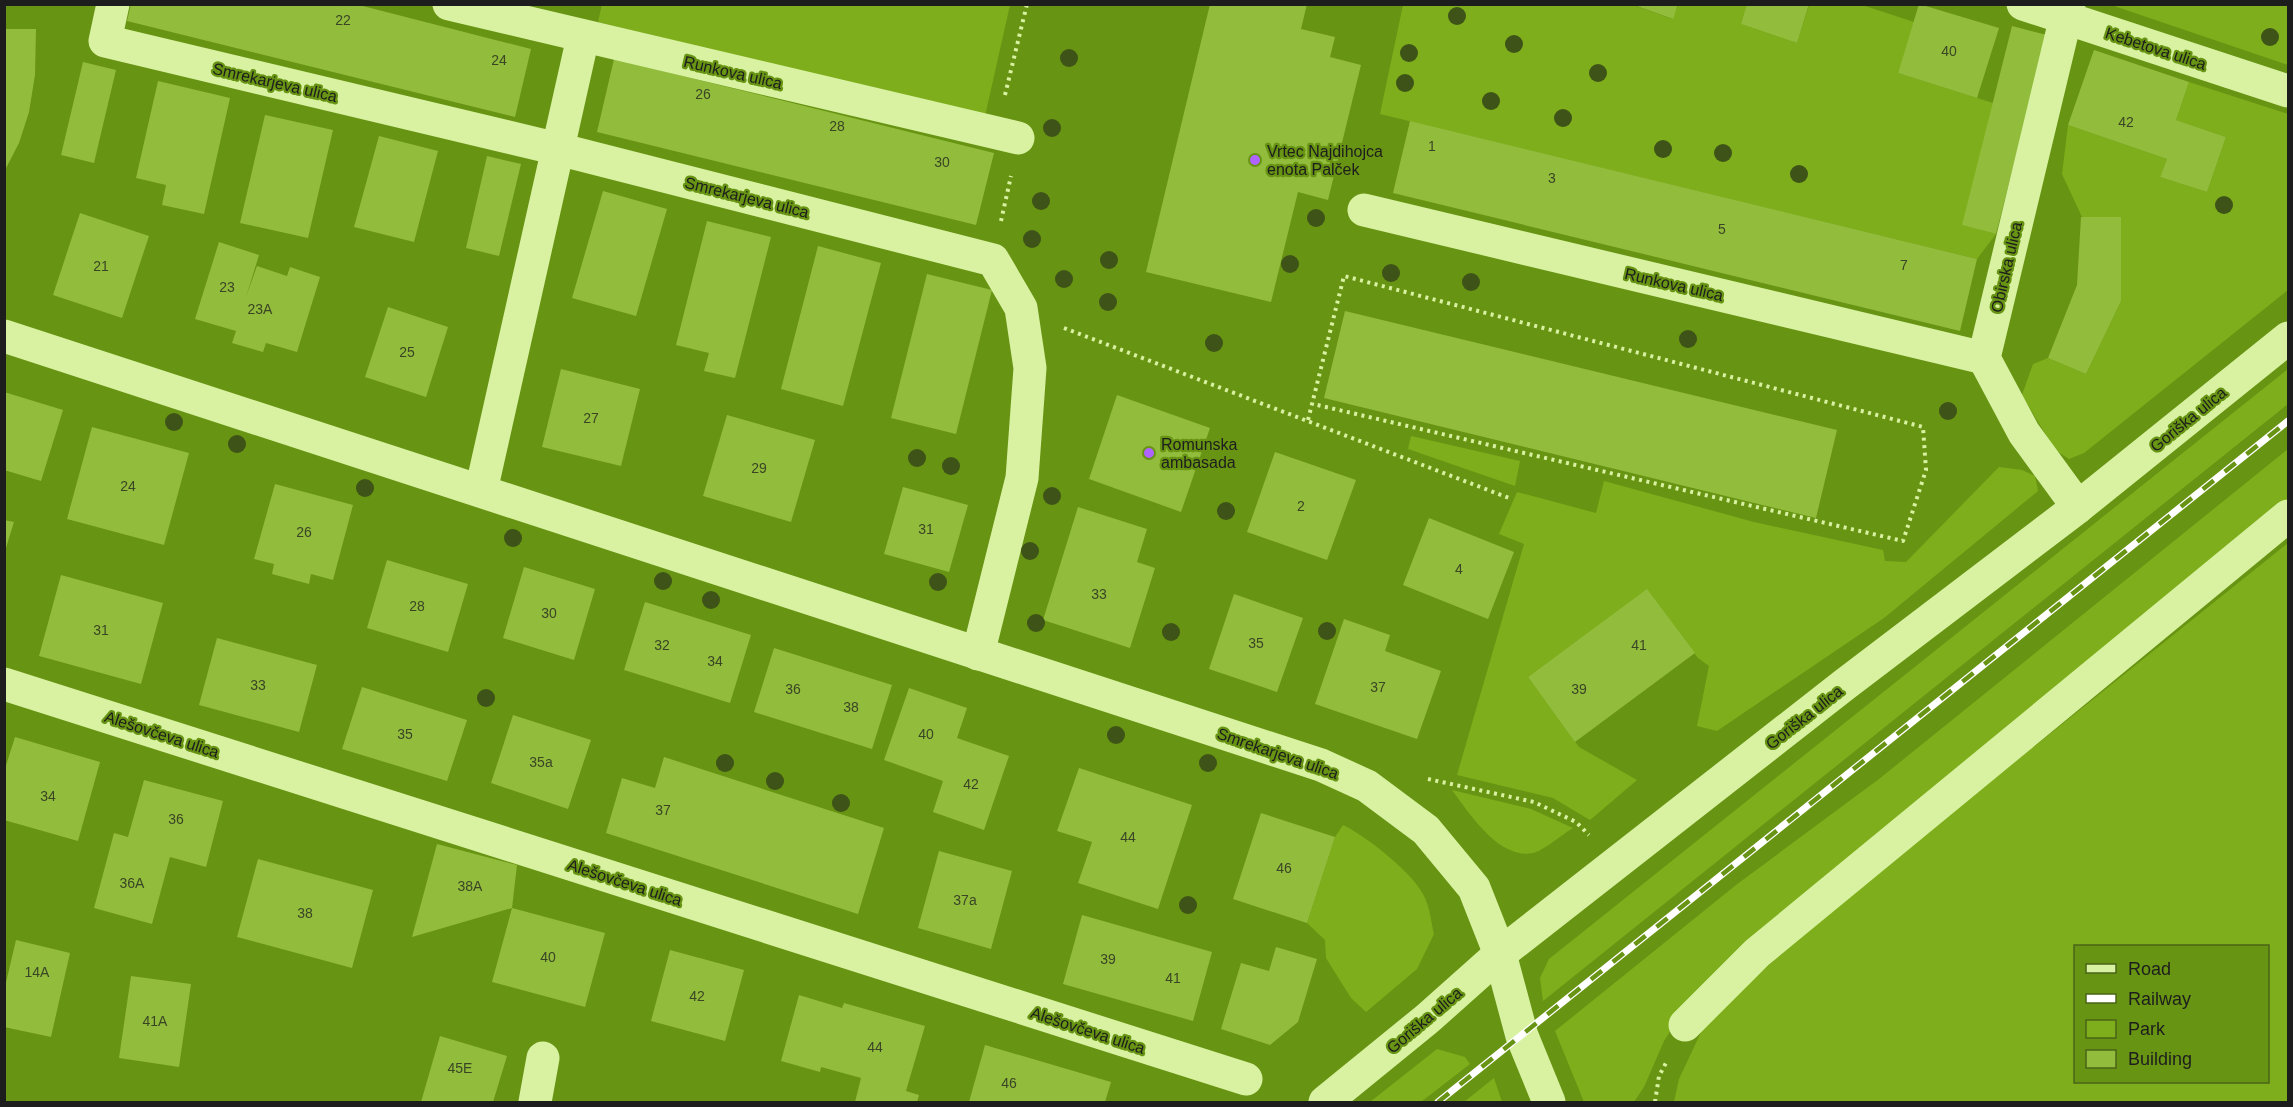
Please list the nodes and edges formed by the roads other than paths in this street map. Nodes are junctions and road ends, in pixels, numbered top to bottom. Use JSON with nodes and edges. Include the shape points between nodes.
{"nodes":[{"id":1,"x":113,"y":4,"type":"edge"},
{"id":2,"x":449,"y":4,"type":"edge"},
{"id":3,"x":2024,"y":4,"type":"edge"},
{"id":4,"x":2067,"y":12,"type":"edge"},
{"id":5,"x":583,"y":37,"type":"junction"},
{"id":6,"x":2289,"y":91,"type":"edge"},
{"id":7,"x":1007,"y":136,"type":"road end"},
{"id":8,"x":558,"y":149,"type":"junction"},
{"id":9,"x":1364,"y":210,"type":"dead end"},
{"id":10,"x":4,"y":336,"type":"edge"},
{"id":11,"x":2289,"y":338,"type":"edge"},
{"id":12,"x":1984,"y":358,"type":"junction"},
{"id":13,"x":481,"y":491,"type":"junction"},
{"id":14,"x":2078,"y":507,"type":"junction"},
{"id":15,"x":2289,"y":516,"type":"edge"},
{"id":16,"x":978,"y":654,"type":"junction"},
{"id":17,"x":4,"y":684,"type":"edge"},
{"id":18,"x":1500,"y":954,"type":"junction"},
{"id":19,"x":1685,"y":1025,"type":"dead end"},
{"id":20,"x":543,"y":1058,"type":"dead end"},
{"id":21,"x":1246,"y":1079,"type":"dead end"},
{"id":22,"x":535,"y":1102,"type":"edge"},
{"id":23,"x":1325,"y":1102,"type":"edge"},
{"id":24,"x":1549,"y":1102,"type":"edge"}],
"edges":[{"from":1,"to":8,"type":"street","name":"Smrekarjeva ulica","via":[[105,41]]},
{"from":2,"to":5,"type":"street","name":"Runkova ulica"},
{"from":3,"to":4,"type":"street","name":"Kebetova ulica"},
{"from":4,"to":6,"type":"street","name":"Kebetova ulica"},
{"from":4,"to":12,"type":"street","name":"Obirska ulica"},
{"from":5,"to":7,"type":"street","name":"Runkova ulica"},
{"from":5,"to":8,"type":"street"},
{"from":8,"to":13,"type":"street"},
{"from":8,"to":16,"type":"street","name":"Smrekarjeva ulica","via":[[993,260],[1021,308],[1030,368],[1022,478]]},
{"from":9,"to":12,"type":"street","name":"Runkova ulica"},
{"from":10,"to":13,"type":"street","name":"Smrekarjeva ulica"},
{"from":11,"to":14,"type":"street","name":"Goriška ulica"},
{"from":12,"to":14,"type":"street","via":[[2024,433]]},
{"from":13,"to":16,"type":"street","name":"Smrekarjeva ulica"},
{"from":14,"to":18,"type":"street","name":"Goriška ulica"},
{"from":15,"to":19,"type":"street","via":[[1756,953]]},
{"from":16,"to":18,"type":"street","name":"Smrekarjeva ulica","via":[[1321,765],[1367,786],[1426,830],[1474,888]]},
{"from":17,"to":21,"type":"street","name":"Alešovčeva ulica"},
{"from":18,"to":23,"type":"street","name":"Goriška ulica"},
{"from":18,"to":24,"type":"street","name":"Smrekarjeva ulica","via":[[1522,1036]]},
{"from":20,"to":22,"type":"street"}]}
